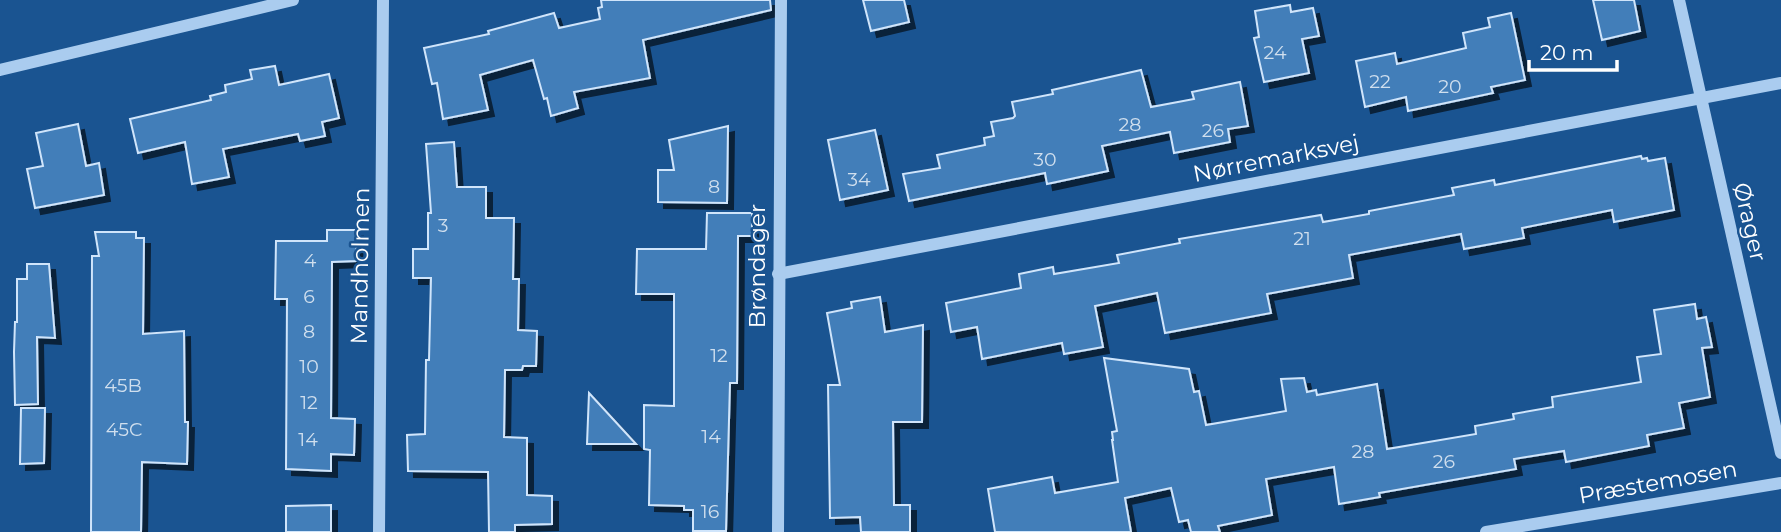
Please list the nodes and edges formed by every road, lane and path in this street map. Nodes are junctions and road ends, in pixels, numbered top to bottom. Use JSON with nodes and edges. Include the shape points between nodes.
{"nodes":[{"id":1,"x":293,"y":0,"type":"edge"},
{"id":2,"x":383,"y":0,"type":"edge"},
{"id":3,"x":780,"y":0,"type":"edge"},
{"id":4,"x":1679,"y":0,"type":"edge"},
{"id":5,"x":0,"y":70,"type":"edge"},
{"id":6,"x":1781,"y":83,"type":"edge"},
{"id":7,"x":1701,"y":98,"type":"junction"},
{"id":8,"x":778,"y":275,"type":"junction"},
{"id":9,"x":1781,"y":453,"type":"edge"},
{"id":10,"x":1781,"y":483,"type":"edge"},
{"id":11,"x":1542,"y":527,"type":"edge"},
{"id":12,"x":379,"y":532,"type":"edge"},
{"id":13,"x":778,"y":532,"type":"edge"},
{"id":14,"x":1486,"y":532,"type":"edge"}],
"edges":[{"from":1,"to":5,"type":"street"},
{"from":2,"to":12,"type":"street","name":"Mandholmen"},
{"from":3,"to":8,"type":"street","name":"Brøndager"},
{"from":4,"to":7,"type":"street","name":"Ørager"},
{"from":6,"to":7,"type":"street","name":"Nørremarksvej"},
{"from":7,"to":8,"type":"street","name":"Nørremarksvej"},
{"from":7,"to":9,"type":"street","name":"Ørager"},
{"from":8,"to":13,"type":"street","name":"Brøndager"},
{"from":10,"to":11,"type":"street","name":"Præstemosen"},
{"from":11,"to":14,"type":"street","name":"Præstemosen"}]}
